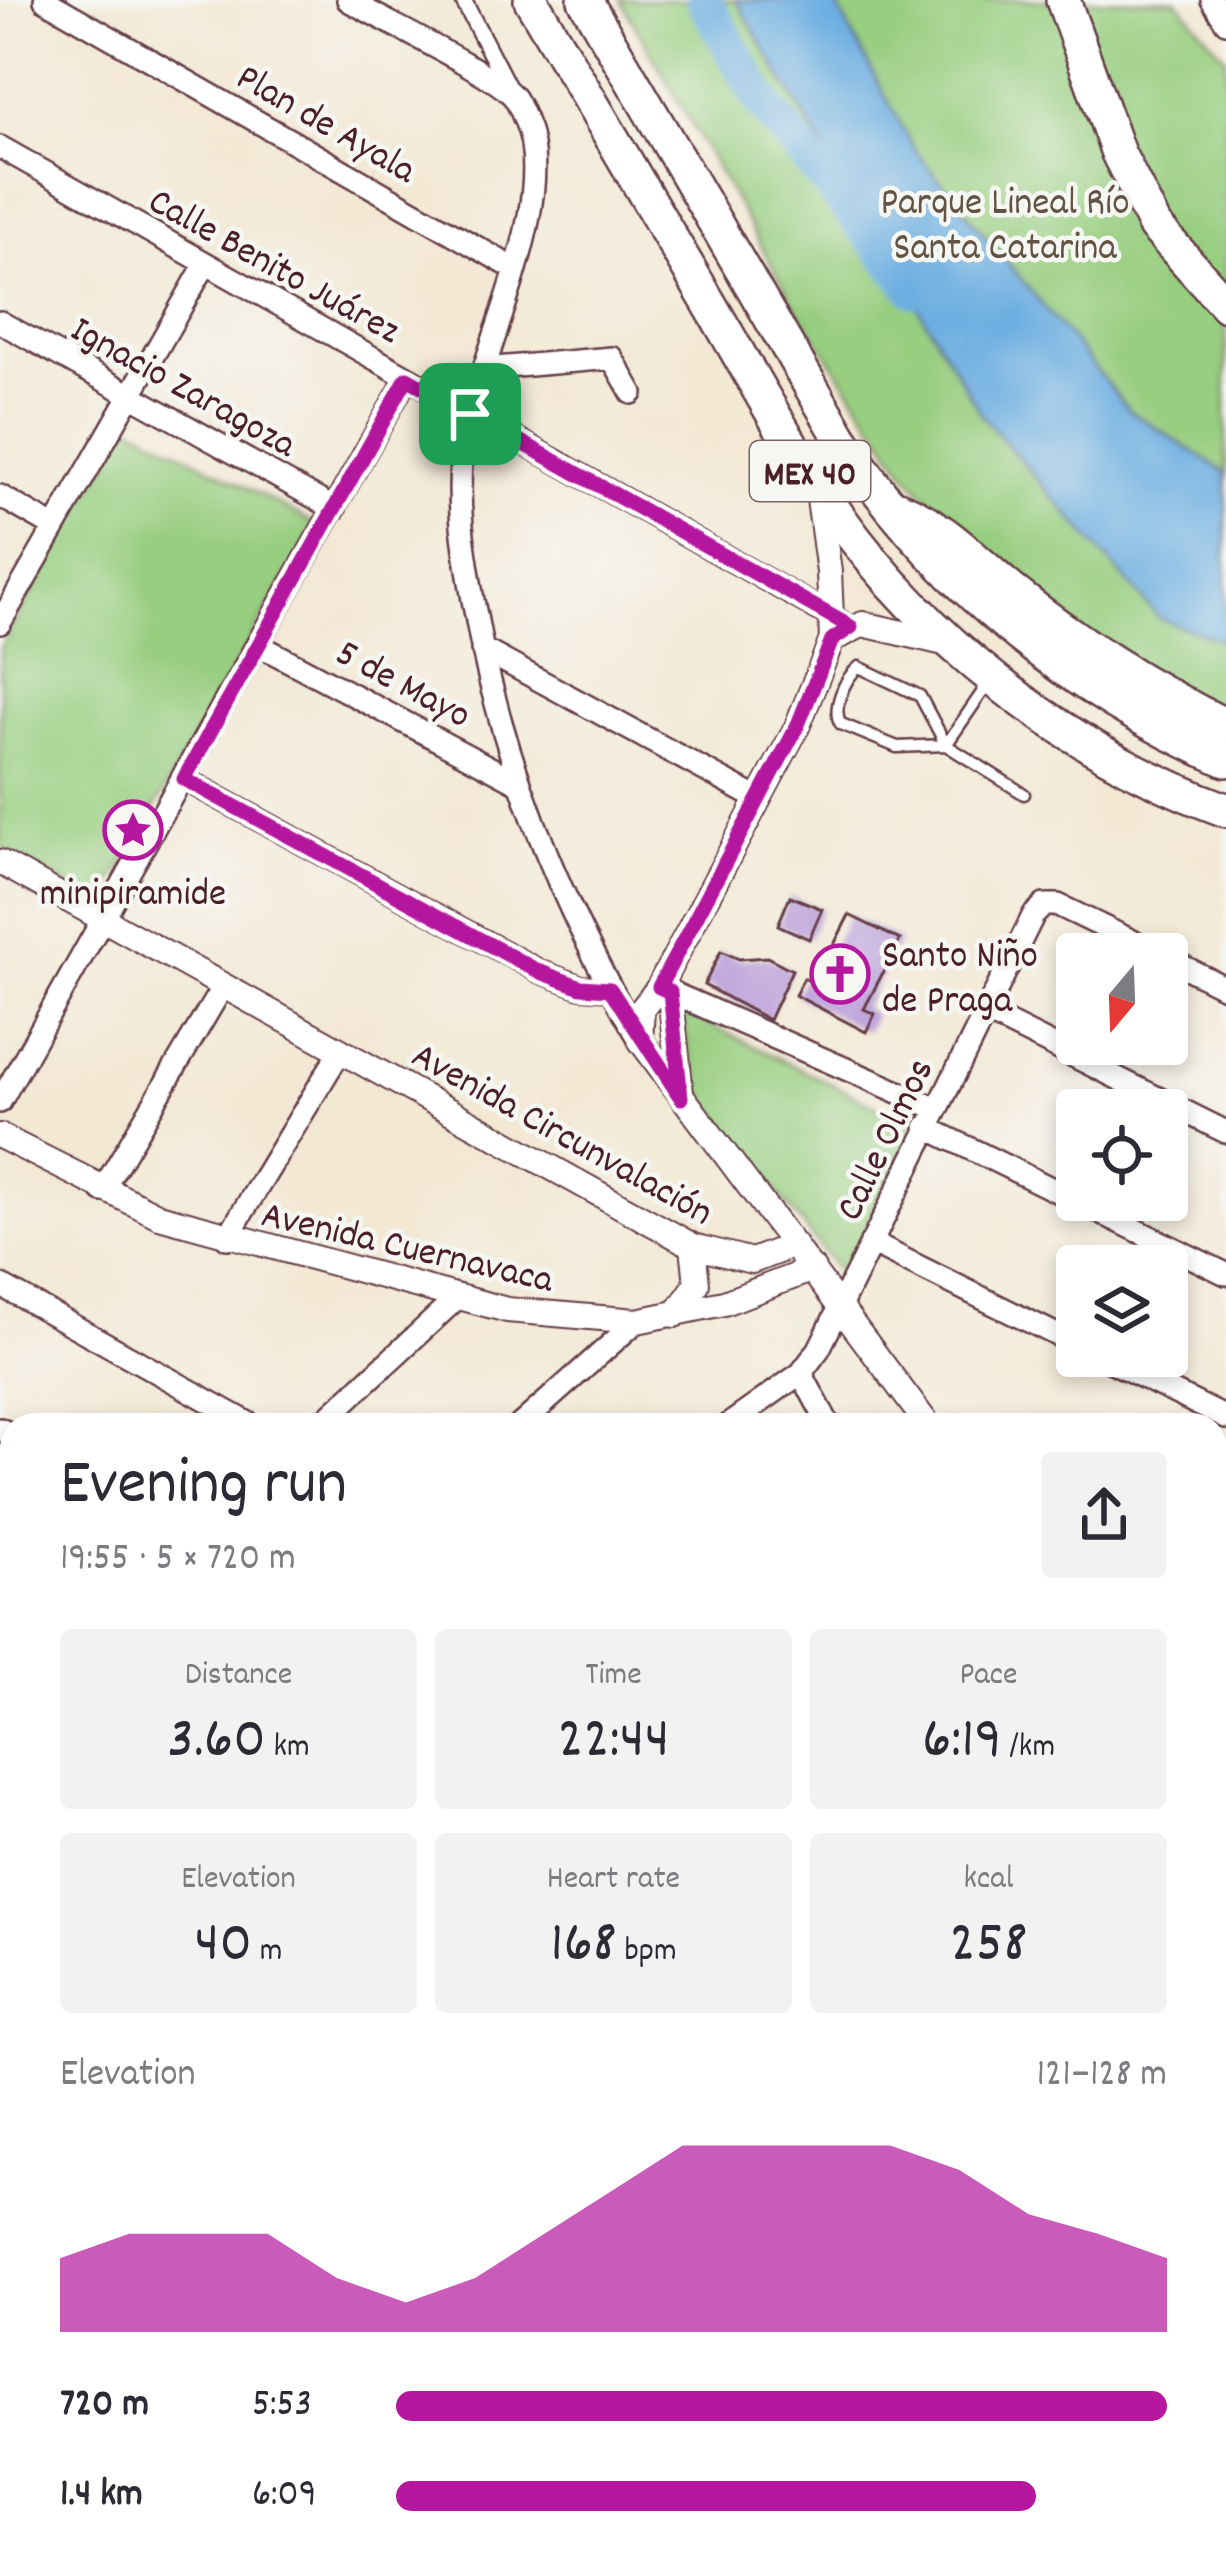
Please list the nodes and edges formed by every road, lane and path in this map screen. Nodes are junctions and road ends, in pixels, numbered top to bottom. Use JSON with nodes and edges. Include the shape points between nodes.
{"nodes":[{"id":1,"x":45,"y":0,"type":"edge"},
{"id":2,"x":348,"y":0,"type":"edge"},
{"id":3,"x":463,"y":0,"type":"edge"},
{"id":4,"x":531,"y":0,"type":"edge"},
{"id":5,"x":585,"y":0,"type":"edge"},
{"id":6,"x":1063,"y":0,"type":"edge"},
{"id":7,"x":1084,"y":0,"type":"edge"},
{"id":8,"x":1212,"y":0,"type":"edge"},
{"id":9,"x":1226,"y":22,"type":"edge"},
{"id":10,"x":1082,"y":52,"type":"junction"},
{"id":11,"x":512,"y":95,"type":"junction"},
{"id":12,"x":0,"y":147,"type":"edge"},
{"id":13,"x":205,"y":265,"type":"junction"},
{"id":14,"x":513,"y":268,"type":"junction"},
{"id":15,"x":1219,"y":292,"type":"edge"},
{"id":16,"x":0,"y":322,"type":"edge"},
{"id":17,"x":484,"y":368,"type":"junction"},
{"id":18,"x":407,"y":378,"type":"junction"},
{"id":19,"x":632,"y":393,"type":"dead end"},
{"id":20,"x":132,"y":395,"type":"junction"},
{"id":21,"x":470,"y":414,"type":"junction"},
{"id":22,"x":815,"y":480,"type":"junction"},
{"id":23,"x":0,"y":496,"type":"edge"},
{"id":24,"x":885,"y":503,"type":"junction"},
{"id":25,"x":335,"y":509,"type":"junction"},
{"id":26,"x":54,"y":527,"type":"junction"},
{"id":27,"x":0,"y":623,"type":"edge"},
{"id":28,"x":838,"y":628,"type":"junction"},
{"id":29,"x":259,"y":645,"type":"junction"},
{"id":30,"x":953,"y":645,"type":"junction"},
{"id":31,"x":482,"y":650,"type":"junction"},
{"id":32,"x":992,"y":678,"type":"junction"},
{"id":33,"x":1226,"y":726,"type":"edge"},
{"id":34,"x":946,"y":745,"type":"junction"},
{"id":35,"x":1226,"y":760,"type":"edge"},
{"id":36,"x":184,"y":779,"type":"junction"},
{"id":37,"x":517,"y":782,"type":"junction"},
{"id":38,"x":1024,"y":794,"type":"dead end"},
{"id":39,"x":758,"y":799,"type":"junction"},
{"id":40,"x":1226,"y":810,"type":"edge"},
{"id":41,"x":0,"y":862,"type":"edge"},
{"id":42,"x":102,"y":921,"type":"junction"},
{"id":43,"x":1118,"y":933,"type":"edge"},
{"id":44,"x":1188,"y":969,"type":"edge"},
{"id":45,"x":223,"y":986,"type":"junction"},
{"id":46,"x":1226,"y":988,"type":"edge"},
{"id":47,"x":610,"y":989,"type":"junction"},
{"id":48,"x":665,"y":989,"type":"junction"},
{"id":49,"x":985,"y":1012,"type":"junction"},
{"id":50,"x":640,"y":1040,"type":"junction"},
{"id":51,"x":341,"y":1050,"type":"junction"},
{"id":52,"x":681,"y":1098,"type":"junction"},
{"id":53,"x":0,"y":1102,"type":"edge"},
{"id":54,"x":931,"y":1118,"type":"junction"},
{"id":55,"x":1226,"y":1132,"type":"edge"},
{"id":56,"x":0,"y":1136,"type":"edge"},
{"id":57,"x":102,"y":1192,"type":"junction"},
{"id":58,"x":227,"y":1238,"type":"junction"},
{"id":59,"x":871,"y":1243,"type":"junction"},
{"id":60,"x":794,"y":1245,"type":"junction"},
{"id":61,"x":693,"y":1246,"type":"junction"},
{"id":62,"x":813,"y":1269,"type":"junction"},
{"id":63,"x":1226,"y":1274,"type":"edge"},
{"id":64,"x":0,"y":1285,"type":"edge"},
{"id":65,"x":456,"y":1299,"type":"junction"},
{"id":66,"x":843,"y":1306,"type":"junction"},
{"id":67,"x":675,"y":1316,"type":"junction"},
{"id":68,"x":637,"y":1321,"type":"junction"},
{"id":69,"x":1056,"y":1335,"type":"edge"},
{"id":70,"x":801,"y":1372,"type":"junction"},
{"id":71,"x":1143,"y":1377,"type":"edge"},
{"id":72,"x":230,"y":1413,"type":"edge"},
{"id":73,"x":333,"y":1413,"type":"edge"},
{"id":74,"x":534,"y":1413,"type":"edge"},
{"id":75,"x":745,"y":1413,"type":"edge"},
{"id":76,"x":823,"y":1413,"type":"edge"},
{"id":77,"x":919,"y":1413,"type":"edge"},
{"id":78,"x":1216,"y":1413,"type":"edge"}],
"edges":[{"from":1,"to":14,"type":"street","name":"Plan de Ayala"},
{"from":2,"to":11,"type":"street"},
{"from":3,"to":11,"type":"street","name":"Avenida Circunvalación"},
{"from":4,"to":22,"type":"highway","number":"MEX 40"},
{"from":5,"to":24,"type":"highway","number":"MEX 40"},
{"from":6,"to":10,"type":"highway"},
{"from":7,"to":10,"type":"highway"},
{"from":8,"to":9,"type":"street"},
{"from":10,"to":15,"type":"highway","via":[[1118,154],[1155,226]]},
{"from":11,"to":14,"type":"street","name":"Avenida Circunvalación","via":[[536,154]]},
{"from":12,"to":13,"type":"street","name":"Calle Benito Juárez"},
{"from":13,"to":18,"type":"street","name":"Calle Benito Juárez"},
{"from":13,"to":20,"type":"street"},
{"from":14,"to":17,"type":"street","name":"Avenida Circunvalación"},
{"from":16,"to":20,"type":"street","name":"Ignacio Zaragoza"},
{"from":17,"to":19,"type":"street","via":[[612,358]]},
{"from":17,"to":21,"type":"street","name":"Avenida Circunvalación"},
{"from":18,"to":21,"type":"street","name":"Calle Benito Juárez"},
{"from":18,"to":25,"type":"street"},
{"from":20,"to":25,"type":"street","name":"Ignacio Zaragoza"},
{"from":20,"to":26,"type":"street"},
{"from":21,"to":28,"type":"street","name":"Calle Benito Juárez"},
{"from":21,"to":31,"type":"street","name":"Avenida Circunvalación","via":[[460,485]]},
{"from":22,"to":28,"type":"street"},
{"from":22,"to":30,"type":"highway","number":"MEX 40","via":[[889,580]]},
{"from":23,"to":26,"type":"street"},
{"from":24,"to":33,"type":"highway","via":[[944,532],[1132,674]]},
{"from":24,"to":35,"type":"highway","number":"MEX 40","via":[[1015,636],[1090,690]]},
{"from":25,"to":29,"type":"street"},
{"from":26,"to":27,"type":"street"},
{"from":28,"to":30,"type":"street","via":[[875,626]]},
{"from":28,"to":39,"type":"street"},
{"from":29,"to":36,"type":"street"},
{"from":29,"to":37,"type":"street","name":"5 de Mayo"},
{"from":30,"to":32,"type":"highway","number":"MEX 40"},
{"from":31,"to":37,"type":"street","name":"Avenida Circunvalación"},
{"from":31,"to":39,"type":"street"},
{"from":32,"to":34,"type":"lane"},
{"from":32,"to":40,"type":"highway","number":"MEX 40","via":[[1096,749]]},
{"from":34,"to":34,"type":"lane","via":[[897,747],[841,724],[836,711],[850,673],[868,668],[920,696]]},
{"from":34,"to":38,"type":"lane"},
{"from":36,"to":42,"type":"street"},
{"from":36,"to":47,"type":"street","via":[[538,971]]},
{"from":37,"to":47,"type":"street","name":"Avenida Circunvalación"},
{"from":39,"to":48,"type":"street"},
{"from":41,"to":42,"type":"street","name":"Avenida Circunvalación"},
{"from":42,"to":45,"type":"street","name":"Avenida Circunvalación"},
{"from":42,"to":53,"type":"street"},
{"from":43,"to":49,"type":"street","name":"Calle Olmos","via":[[1044,905]]},
{"from":44,"to":46,"type":"street"},
{"from":45,"to":51,"type":"street","name":"Avenida Circunvalación"},
{"from":45,"to":57,"type":"street"},
{"from":47,"to":50,"type":"street","name":"Avenida Circunvalación"},
{"from":48,"to":50,"type":"street","via":[[643,1009]]},
{"from":48,"to":52,"type":"street"},
{"from":48,"to":54,"type":"street"},
{"from":49,"to":54,"type":"street","name":"Calle Olmos"},
{"from":49,"to":55,"type":"street"},
{"from":50,"to":52,"type":"street","name":"Avenida Circunvalación"},
{"from":51,"to":58,"type":"street"},
{"from":51,"to":61,"type":"street","name":"Avenida Circunvalación"},
{"from":52,"to":60,"type":"street","name":"Avenida Circunvalación"},
{"from":54,"to":59,"type":"street","name":"Calle Olmos"},
{"from":54,"to":63,"type":"street"},
{"from":56,"to":57,"type":"street","name":"Avenida Cuernavaca"},
{"from":57,"to":58,"type":"street","name":"Avenida Cuernavaca"},
{"from":58,"to":65,"type":"street","name":"Avenida Cuernavaca"},
{"from":59,"to":66,"type":"street","name":"Calle Olmos"},
{"from":59,"to":69,"type":"street"},
{"from":60,"to":61,"type":"street","name":"Avenida Circunvalación","via":[[752,1261]]},
{"from":60,"to":62,"type":"street"},
{"from":61,"to":67,"type":"street","via":[[697,1284]]},
{"from":62,"to":66,"type":"street"},
{"from":62,"to":67,"type":"street","name":"Avenida Cuernavaca"},
{"from":64,"to":72,"type":"street"},
{"from":65,"to":68,"type":"street","name":"Avenida Cuernavaca"},
{"from":65,"to":73,"type":"street"},
{"from":66,"to":70,"type":"street","name":"Calle Olmos"},
{"from":66,"to":77,"type":"street"},
{"from":67,"to":68,"type":"street","name":"Avenida Cuernavaca"},
{"from":68,"to":74,"type":"street"},
{"from":70,"to":75,"type":"street"},
{"from":70,"to":76,"type":"street"},
{"from":71,"to":78,"type":"street"}]}
